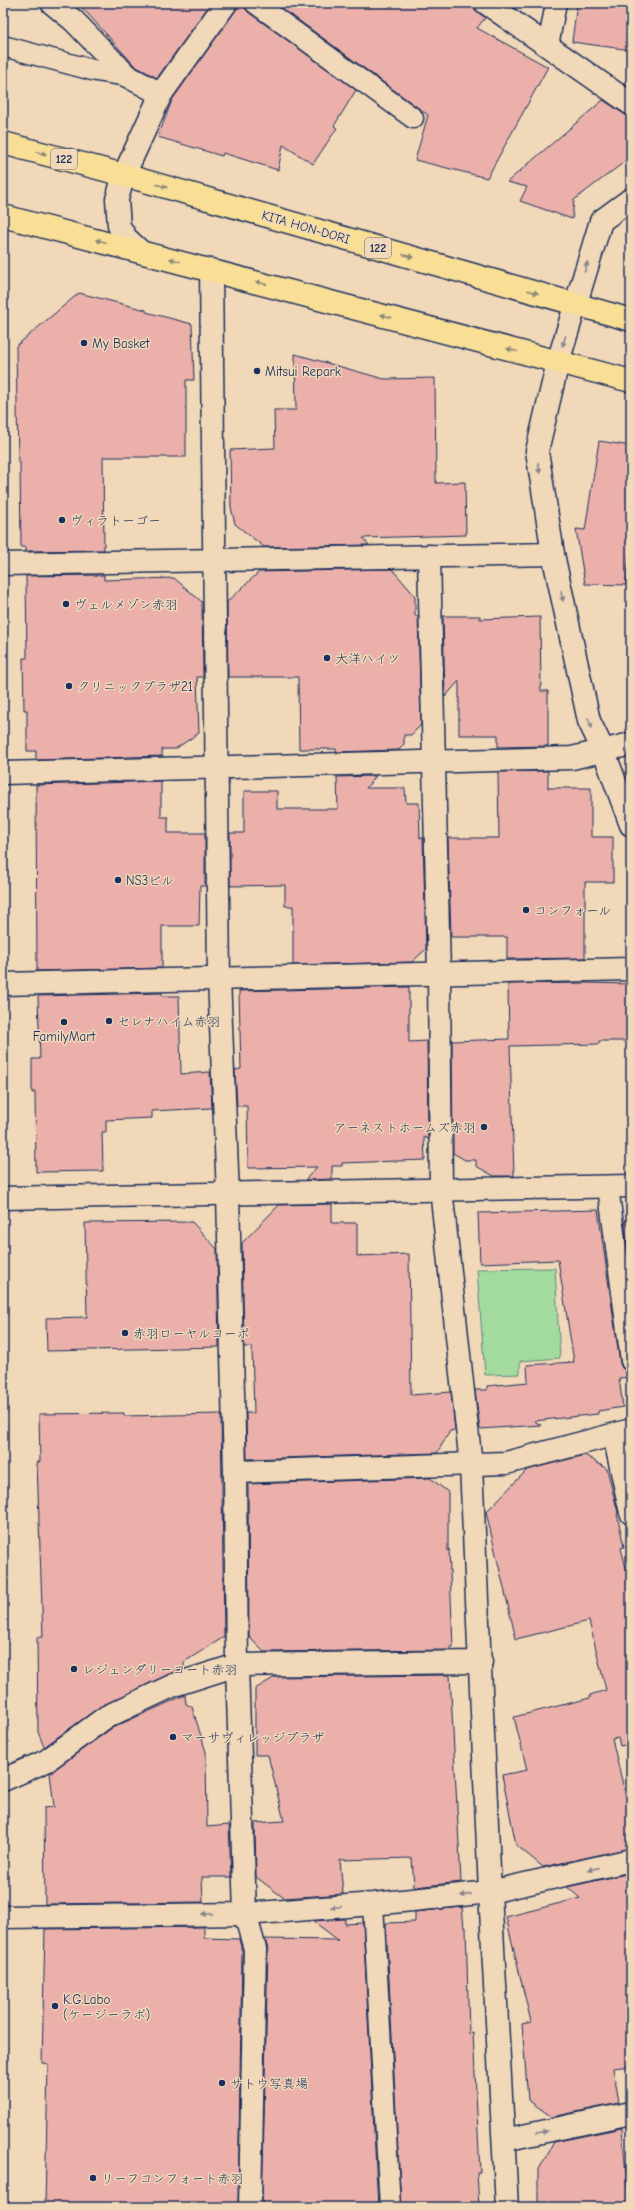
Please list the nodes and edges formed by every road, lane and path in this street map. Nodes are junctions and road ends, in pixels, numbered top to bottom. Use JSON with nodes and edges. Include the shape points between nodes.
{"nodes":[{"id":1,"x":52,"y":3,"type":"edge"},
{"id":2,"x":226,"y":3,"type":"edge"},
{"id":3,"x":255,"y":3,"type":"edge"},
{"id":4,"x":486,"y":3,"type":"edge"},
{"id":5,"x":556,"y":3,"type":"edge"},
{"id":6,"x":3,"y":46,"type":"edge"},
{"id":7,"x":548,"y":46,"type":"junction"},
{"id":8,"x":127,"y":76,"type":"junction"},
{"id":9,"x":161,"y":94,"type":"junction"},
{"id":10,"x":631,"y":104,"type":"edge"},
{"id":11,"x":413,"y":118,"type":"dead end"},
{"id":12,"x":3,"y":143,"type":"edge"},
{"id":13,"x":124,"y":175,"type":"junction"},
{"id":14,"x":631,"y":199,"type":"edge"},
{"id":15,"x":3,"y":216,"type":"edge"},
{"id":16,"x":139,"y":250,"type":"junction"},
{"id":17,"x":211,"y":270,"type":"junction"},
{"id":18,"x":576,"y":304,"type":"junction"},
{"id":19,"x":631,"y":320,"type":"edge"},
{"id":20,"x":558,"y":362,"type":"junction"},
{"id":21,"x":631,"y":381,"type":"edge"},
{"id":22,"x":553,"y":554,"type":"junction"},
{"id":23,"x":429,"y":556,"type":"junction"},
{"id":24,"x":216,"y":561,"type":"junction"},
{"id":25,"x":3,"y":564,"type":"edge"},
{"id":26,"x":631,"y":744,"type":"edge"},
{"id":27,"x":604,"y":752,"type":"junction"},
{"id":28,"x":433,"y":763,"type":"junction"},
{"id":29,"x":218,"y":767,"type":"junction"},
{"id":30,"x":3,"y":773,"type":"edge"},
{"id":31,"x":631,"y":824,"type":"edge"},
{"id":32,"x":631,"y":969,"type":"edge"},
{"id":33,"x":439,"y":973,"type":"junction"},
{"id":34,"x":219,"y":978,"type":"junction"},
{"id":35,"x":3,"y":984,"type":"edge"},
{"id":36,"x":631,"y":1186,"type":"edge"},
{"id":37,"x":608,"y":1187,"type":"junction"},
{"id":38,"x":441,"y":1189,"type":"junction"},
{"id":39,"x":228,"y":1195,"type":"junction"},
{"id":40,"x":3,"y":1198,"type":"edge"},
{"id":41,"x":631,"y":1361,"type":"edge"},
{"id":42,"x":622,"y":1432,"type":"edge"},
{"id":43,"x":471,"y":1465,"type":"junction"},
{"id":44,"x":235,"y":1472,"type":"junction"},
{"id":45,"x":631,"y":1513,"type":"edge"},
{"id":46,"x":480,"y":1662,"type":"junction"},
{"id":47,"x":237,"y":1665,"type":"junction"},
{"id":48,"x":3,"y":1780,"type":"edge"},
{"id":49,"x":631,"y":1860,"type":"edge"},
{"id":50,"x":490,"y":1892,"type":"junction"},
{"id":51,"x":373,"y":1904,"type":"junction"},
{"id":52,"x":245,"y":1914,"type":"junction"},
{"id":53,"x":3,"y":1917,"type":"edge"},
{"id":54,"x":631,"y":2113,"type":"edge"},
{"id":55,"x":504,"y":2140,"type":"junction"},
{"id":56,"x":250,"y":2207,"type":"edge"},
{"id":57,"x":390,"y":2207,"type":"edge"},
{"id":58,"x":507,"y":2207,"type":"edge"}],
"edges":[{"from":1,"to":8,"type":"street","via":[[74,21]]},
{"from":2,"to":9,"type":"street"},
{"from":3,"to":11,"type":"lane"},
{"from":4,"to":7,"type":"street"},
{"from":5,"to":7,"type":"lane"},
{"from":6,"to":8,"type":"lane","via":[[96,71]]},
{"from":7,"to":10,"type":"street"},
{"from":8,"to":9,"type":"street"},
{"from":9,"to":13,"type":"street"},
{"from":12,"to":13,"type":"highway","name":"KITA HON-DORI","number":"122","one_way":true},
{"from":13,"to":16,"type":"street","via":[[117,199],[119,226],[126,238]]},
{"from":13,"to":18,"type":"highway","name":"KITA HON-DORI","number":"122","one_way":true},
{"from":18,"to":14,"type":"street","one_way":true,"via":[[601,221]]},
{"from":16,"to":15,"type":"highway","one_way":true},
{"from":17,"to":16,"type":"highway","one_way":true},
{"from":20,"to":17,"type":"highway","one_way":true},
{"from":17,"to":24,"type":"street"},
{"from":18,"to":19,"type":"highway","name":"KITA HON-DORI","number":"122"},
{"from":18,"to":20,"type":"street","one_way":true},
{"from":20,"to":21,"type":"highway"},
{"from":20,"to":22,"type":"street","one_way":true,"via":[[537,451]]},
{"from":22,"to":23,"type":"street"},
{"from":22,"to":27,"type":"street","one_way":true,"via":[[588,721]]},
{"from":23,"to":24,"type":"street"},
{"from":23,"to":28,"type":"street"},
{"from":24,"to":25,"type":"street"},
{"from":24,"to":29,"type":"street"},
{"from":26,"to":27,"type":"street"},
{"from":27,"to":28,"type":"street","via":[[572,758]]},
{"from":27,"to":31,"type":"street"},
{"from":28,"to":29,"type":"street"},
{"from":28,"to":33,"type":"street"},
{"from":29,"to":30,"type":"street"},
{"from":29,"to":34,"type":"street"},
{"from":32,"to":33,"type":"street"},
{"from":33,"to":34,"type":"street"},
{"from":33,"to":38,"type":"street"},
{"from":34,"to":35,"type":"street"},
{"from":34,"to":39,"type":"street"},
{"from":36,"to":37,"type":"street"},
{"from":37,"to":38,"type":"street"},
{"from":37,"to":41,"type":"lane"},
{"from":38,"to":39,"type":"street"},
{"from":38,"to":43,"type":"street"},
{"from":39,"to":40,"type":"street"},
{"from":39,"to":44,"type":"street"},
{"from":42,"to":43,"type":"street","via":[[506,1463]]},
{"from":42,"to":45,"type":"street"},
{"from":43,"to":44,"type":"street"},
{"from":43,"to":46,"type":"street"},
{"from":44,"to":47,"type":"street"},
{"from":46,"to":47,"type":"street"},
{"from":46,"to":50,"type":"street"},
{"from":47,"to":48,"type":"street","via":[[174,1686],[106,1717],[46,1761]]},
{"from":47,"to":52,"type":"street"},
{"from":49,"to":50,"type":"street","one_way":true},
{"from":50,"to":51,"type":"street","one_way":true},
{"from":50,"to":55,"type":"street"},
{"from":51,"to":52,"type":"street","one_way":true},
{"from":51,"to":57,"type":"lane"},
{"from":52,"to":53,"type":"street","one_way":true},
{"from":52,"to":56,"type":"street","via":[[255,1949]]},
{"from":55,"to":54,"type":"street","one_way":true},
{"from":55,"to":58,"type":"street"}]}
